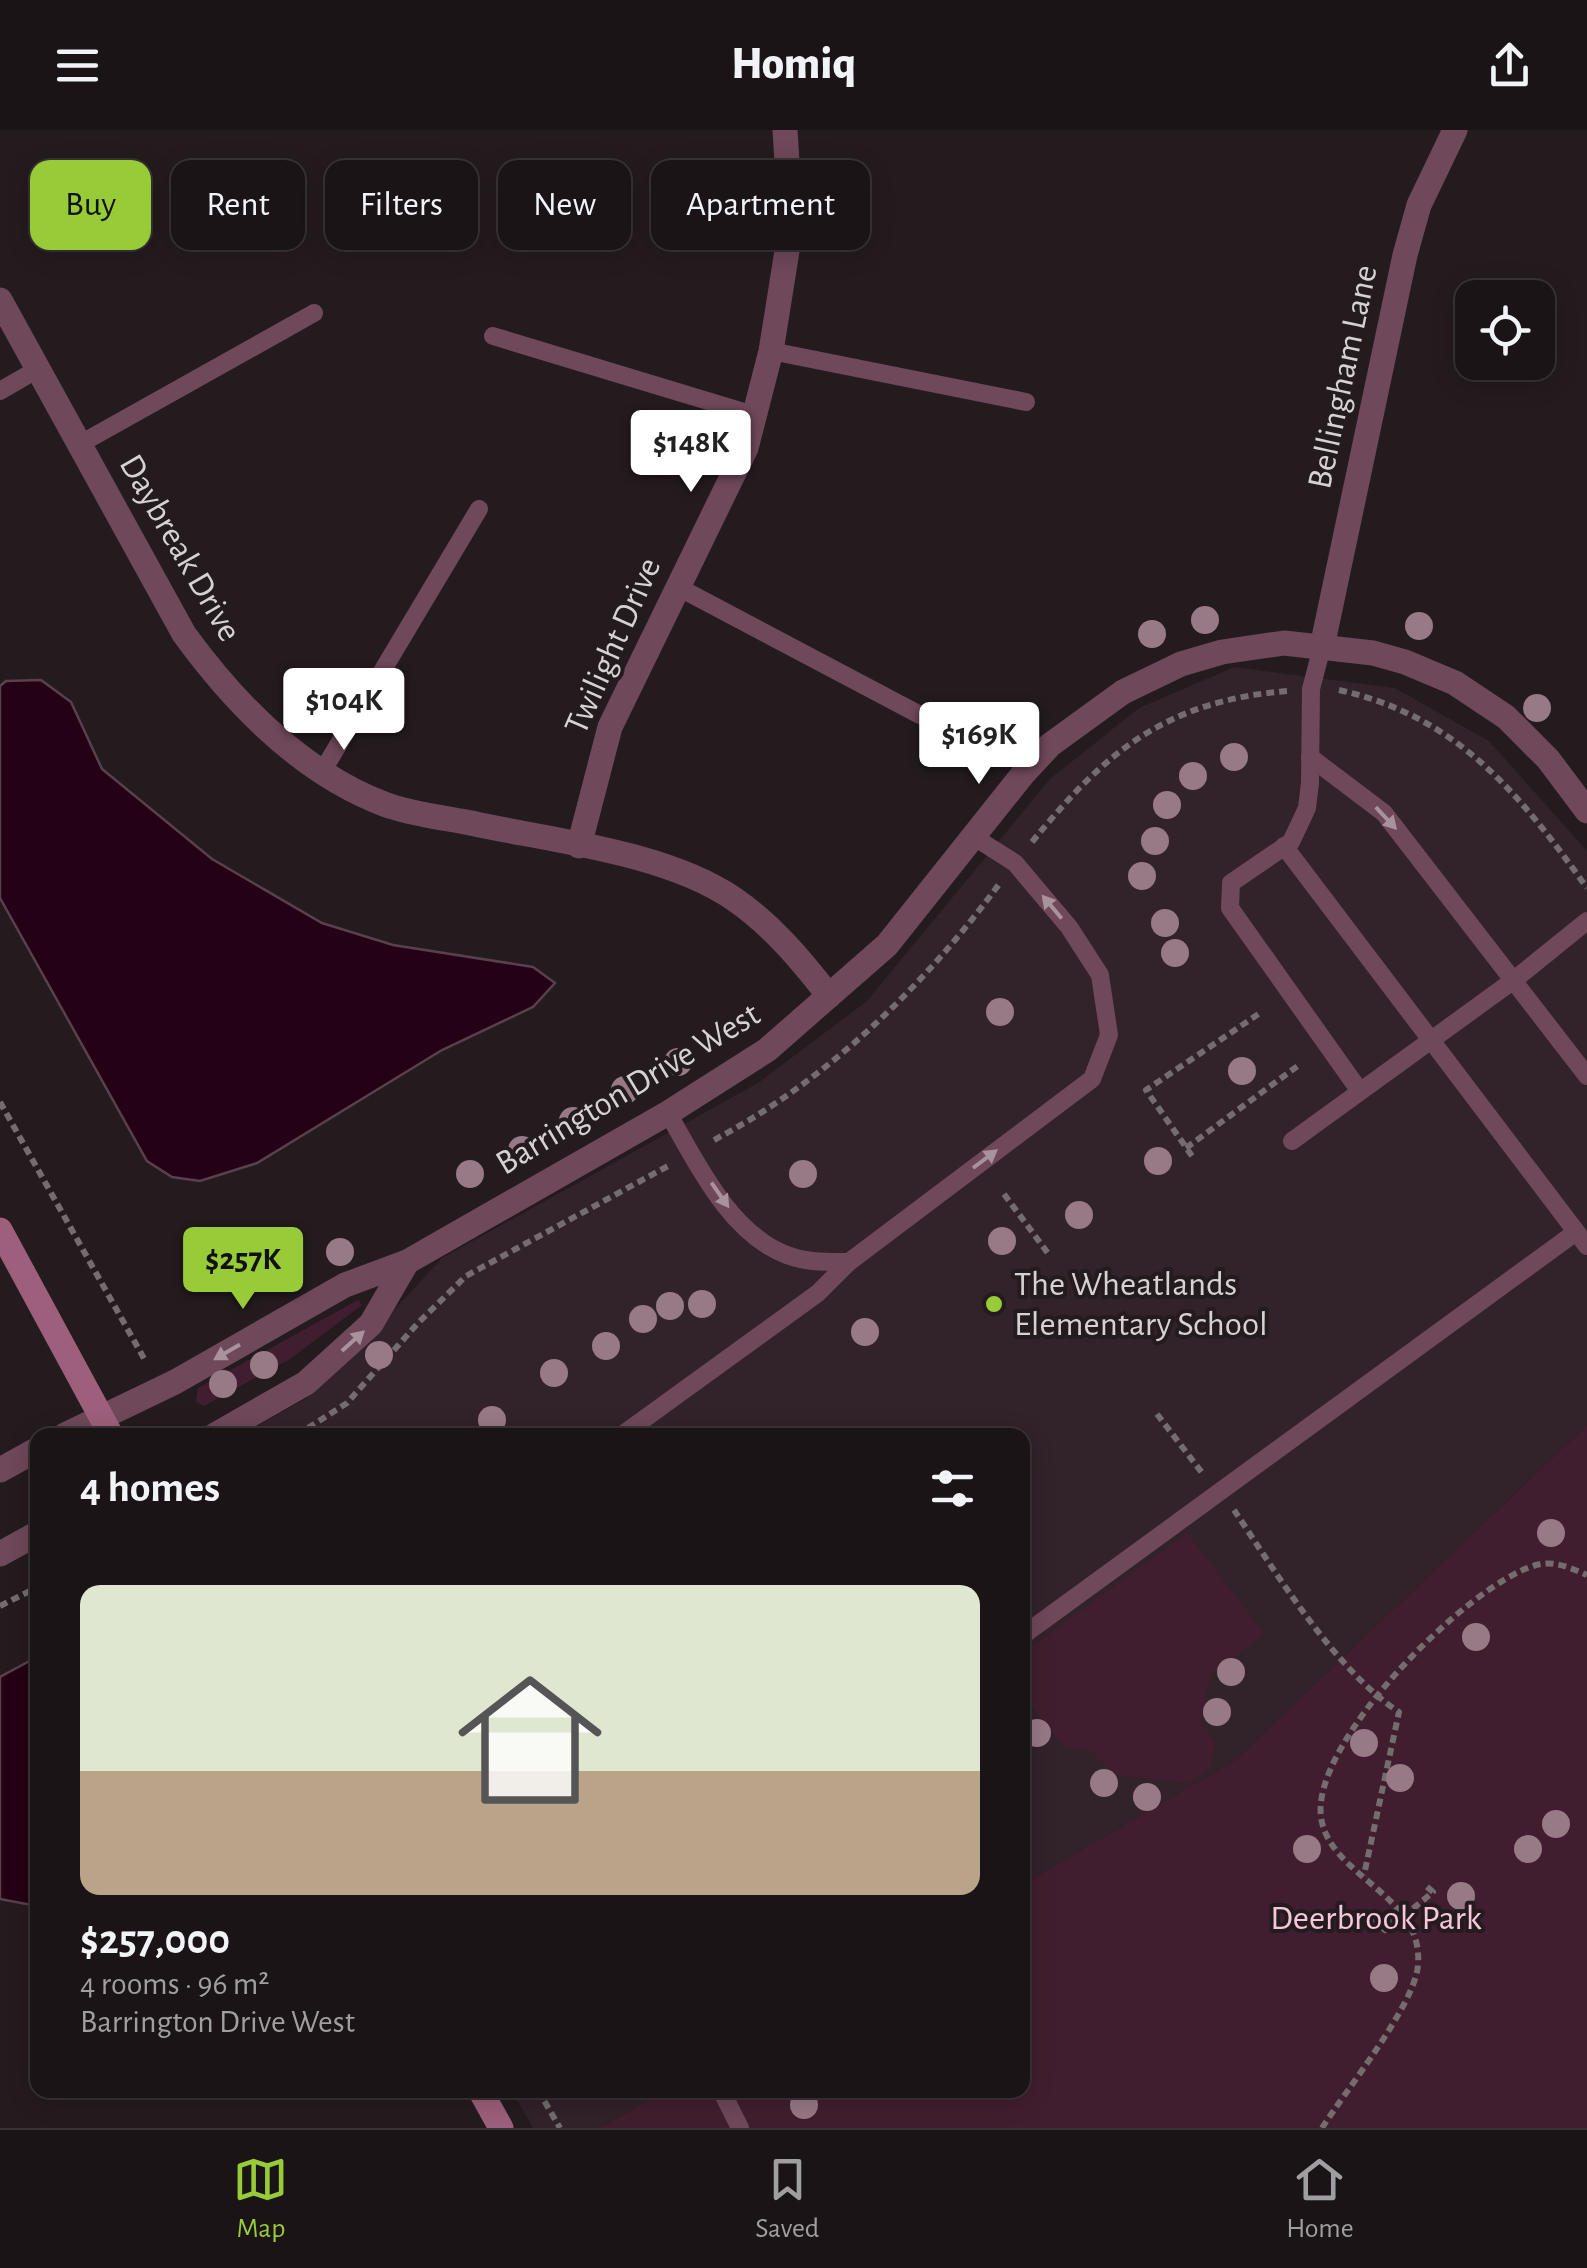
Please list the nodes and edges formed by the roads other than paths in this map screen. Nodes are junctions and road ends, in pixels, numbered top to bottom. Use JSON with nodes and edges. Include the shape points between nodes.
{"nodes":[{"id":1,"x":785,"y":130,"type":"edge"},
{"id":2,"x":1455,"y":130,"type":"edge"},
{"id":3,"x":0,"y":300,"type":"edge"},
{"id":4,"x":314,"y":313,"type":"dead end"},
{"id":5,"x":494,"y":336,"type":"dead end"},
{"id":6,"x":771,"y":351,"type":"junction"},
{"id":7,"x":38,"y":369,"type":"junction"},
{"id":8,"x":0,"y":390,"type":"edge"},
{"id":9,"x":1026,"y":402,"type":"dead end"},
{"id":10,"x":754,"y":415,"type":"junction"},
{"id":11,"x":80,"y":444,"type":"junction"},
{"id":12,"x":479,"y":509,"type":"dead end"},
{"id":13,"x":676,"y":586,"type":"junction"},
{"id":14,"x":1322,"y":647,"type":"junction"},
{"id":15,"x":920,"y":714,"type":"dead end"},
{"id":16,"x":1310,"y":757,"type":"junction"},
{"id":17,"x":322,"y":772,"type":"junction"},
{"id":18,"x":1587,"y":811,"type":"edge"},
{"id":19,"x":974,"y":837,"type":"junction"},
{"id":20,"x":579,"y":846,"type":"junction"},
{"id":21,"x":1284,"y":846,"type":"junction"},
{"id":22,"x":1587,"y":921,"type":"edge"},
{"id":23,"x":1514,"y":980,"type":"junction"},
{"id":24,"x":830,"y":996,"type":"junction"},
{"id":25,"x":1430,"y":1040,"type":"junction"},
{"id":26,"x":1587,"y":1076,"type":"edge"},
{"id":27,"x":1360,"y":1090,"type":"junction"},
{"id":28,"x":668,"y":1112,"type":"junction"},
{"id":29,"x":1292,"y":1142,"type":"dead end"},
{"id":30,"x":0,"y":1230,"type":"edge"},
{"id":31,"x":1582,"y":1238,"type":"edge"},
{"id":32,"x":407,"y":1262,"type":"junction"},
{"id":33,"x":849,"y":1262,"type":"junction"},
{"id":34,"x":106,"y":1426,"type":"edge"},
{"id":35,"x":227,"y":1428,"type":"edge"},
{"id":36,"x":632,"y":1428,"type":"edge"},
{"id":37,"x":30,"y":1453,"type":"edge"},
{"id":38,"x":0,"y":1470,"type":"edge"},
{"id":39,"x":30,"y":1537,"type":"edge"},
{"id":40,"x":0,"y":1554,"type":"edge"},
{"id":41,"x":1030,"y":1630,"type":"edge"},
{"id":42,"x":484,"y":2098,"type":"edge"},
{"id":43,"x":726,"y":2098,"type":"edge"},
{"id":44,"x":501,"y":2128,"type":"edge"},
{"id":45,"x":740,"y":2128,"type":"edge"}],
"edges":[{"from":1,"to":6,"type":"street","name":"Twilight Drive","via":[[792,226]]},
{"from":2,"to":14,"type":"street","name":"Bellingham Lane","via":[[1419,205],[1405,255]]},
{"from":3,"to":7,"type":"street","name":"Daybreak Drive"},
{"from":4,"to":11,"type":"lane"},
{"from":5,"to":10,"type":"lane"},
{"from":6,"to":9,"type":"lane"},
{"from":6,"to":10,"type":"street","name":"Twilight Drive"},
{"from":7,"to":8,"type":"lane"},
{"from":7,"to":11,"type":"street","name":"Daybreak Drive"},
{"from":10,"to":13,"type":"street","name":"Twilight Drive","via":[[746,448]]},
{"from":11,"to":17,"type":"street","name":"Daybreak Drive","via":[[184,634],[221,685]]},
{"from":12,"to":17,"type":"lane"},
{"from":13,"to":15,"type":"lane"},
{"from":13,"to":20,"type":"street","name":"Twilight Drive","via":[[610,727]]},
{"from":14,"to":16,"type":"lane","via":[[1311,689]]},
{"from":14,"to":18,"type":"street","name":"Barrington Drive West","via":[[1405,662],[1455,683],[1506,718]]},
{"from":14,"to":19,"type":"street","name":"Barrington Drive West","via":[[1222,652],[1123,692],[1050,745]]},
{"from":16,"to":21,"type":"lane","via":[[1307,808]]},
{"from":16,"to":23,"type":"lane","one_way":true,"via":[[1384,814]]},
{"from":17,"to":20,"type":"street","name":"Daybreak Drive","via":[[384,804]]},
{"from":19,"to":24,"type":"street","name":"Barrington Drive West","via":[[887,945]]},
{"from":33,"to":19,"type":"lane","one_way":true,"via":[[1092,1079],[1110,1035],[1100,975],[1069,927],[1015,863]]},
{"from":20,"to":24,"type":"street","name":"Daybreak Drive","via":[[665,865],[733,898],[789,946]]},
{"from":21,"to":25,"type":"lane"},
{"from":21,"to":27,"type":"lane","via":[[1232,883],[1230,908]]},
{"from":22,"to":23,"type":"lane"},
{"from":23,"to":25,"type":"lane"},
{"from":23,"to":26,"type":"lane"},
{"from":24,"to":28,"type":"street","name":"Barrington Drive West","via":[[767,1050]]},
{"from":25,"to":27,"type":"lane"},
{"from":25,"to":31,"type":"lane"},
{"from":27,"to":29,"type":"lane"},
{"from":28,"to":32,"type":"street","name":"Barrington Drive West"},
{"from":28,"to":33,"type":"lane","one_way":true,"via":[[734,1216],[758,1238],[786,1255]]},
{"from":30,"to":34,"type":"street"},
{"from":31,"to":41,"type":"lane"},
{"from":32,"to":34,"type":"street","name":"Barrington Drive West","one_way":true,"via":[[345,1284]]},
{"from":35,"to":32,"type":"street","name":"Barrington Drive West","one_way":true,"via":[[306,1383],[371,1324]]},
{"from":33,"to":36,"type":"lane","via":[[818,1293]]},
{"from":37,"to":38,"type":"street"},
{"from":39,"to":40,"type":"street"},
{"from":42,"to":44,"type":"street"},
{"from":43,"to":45,"type":"lane"}]}
